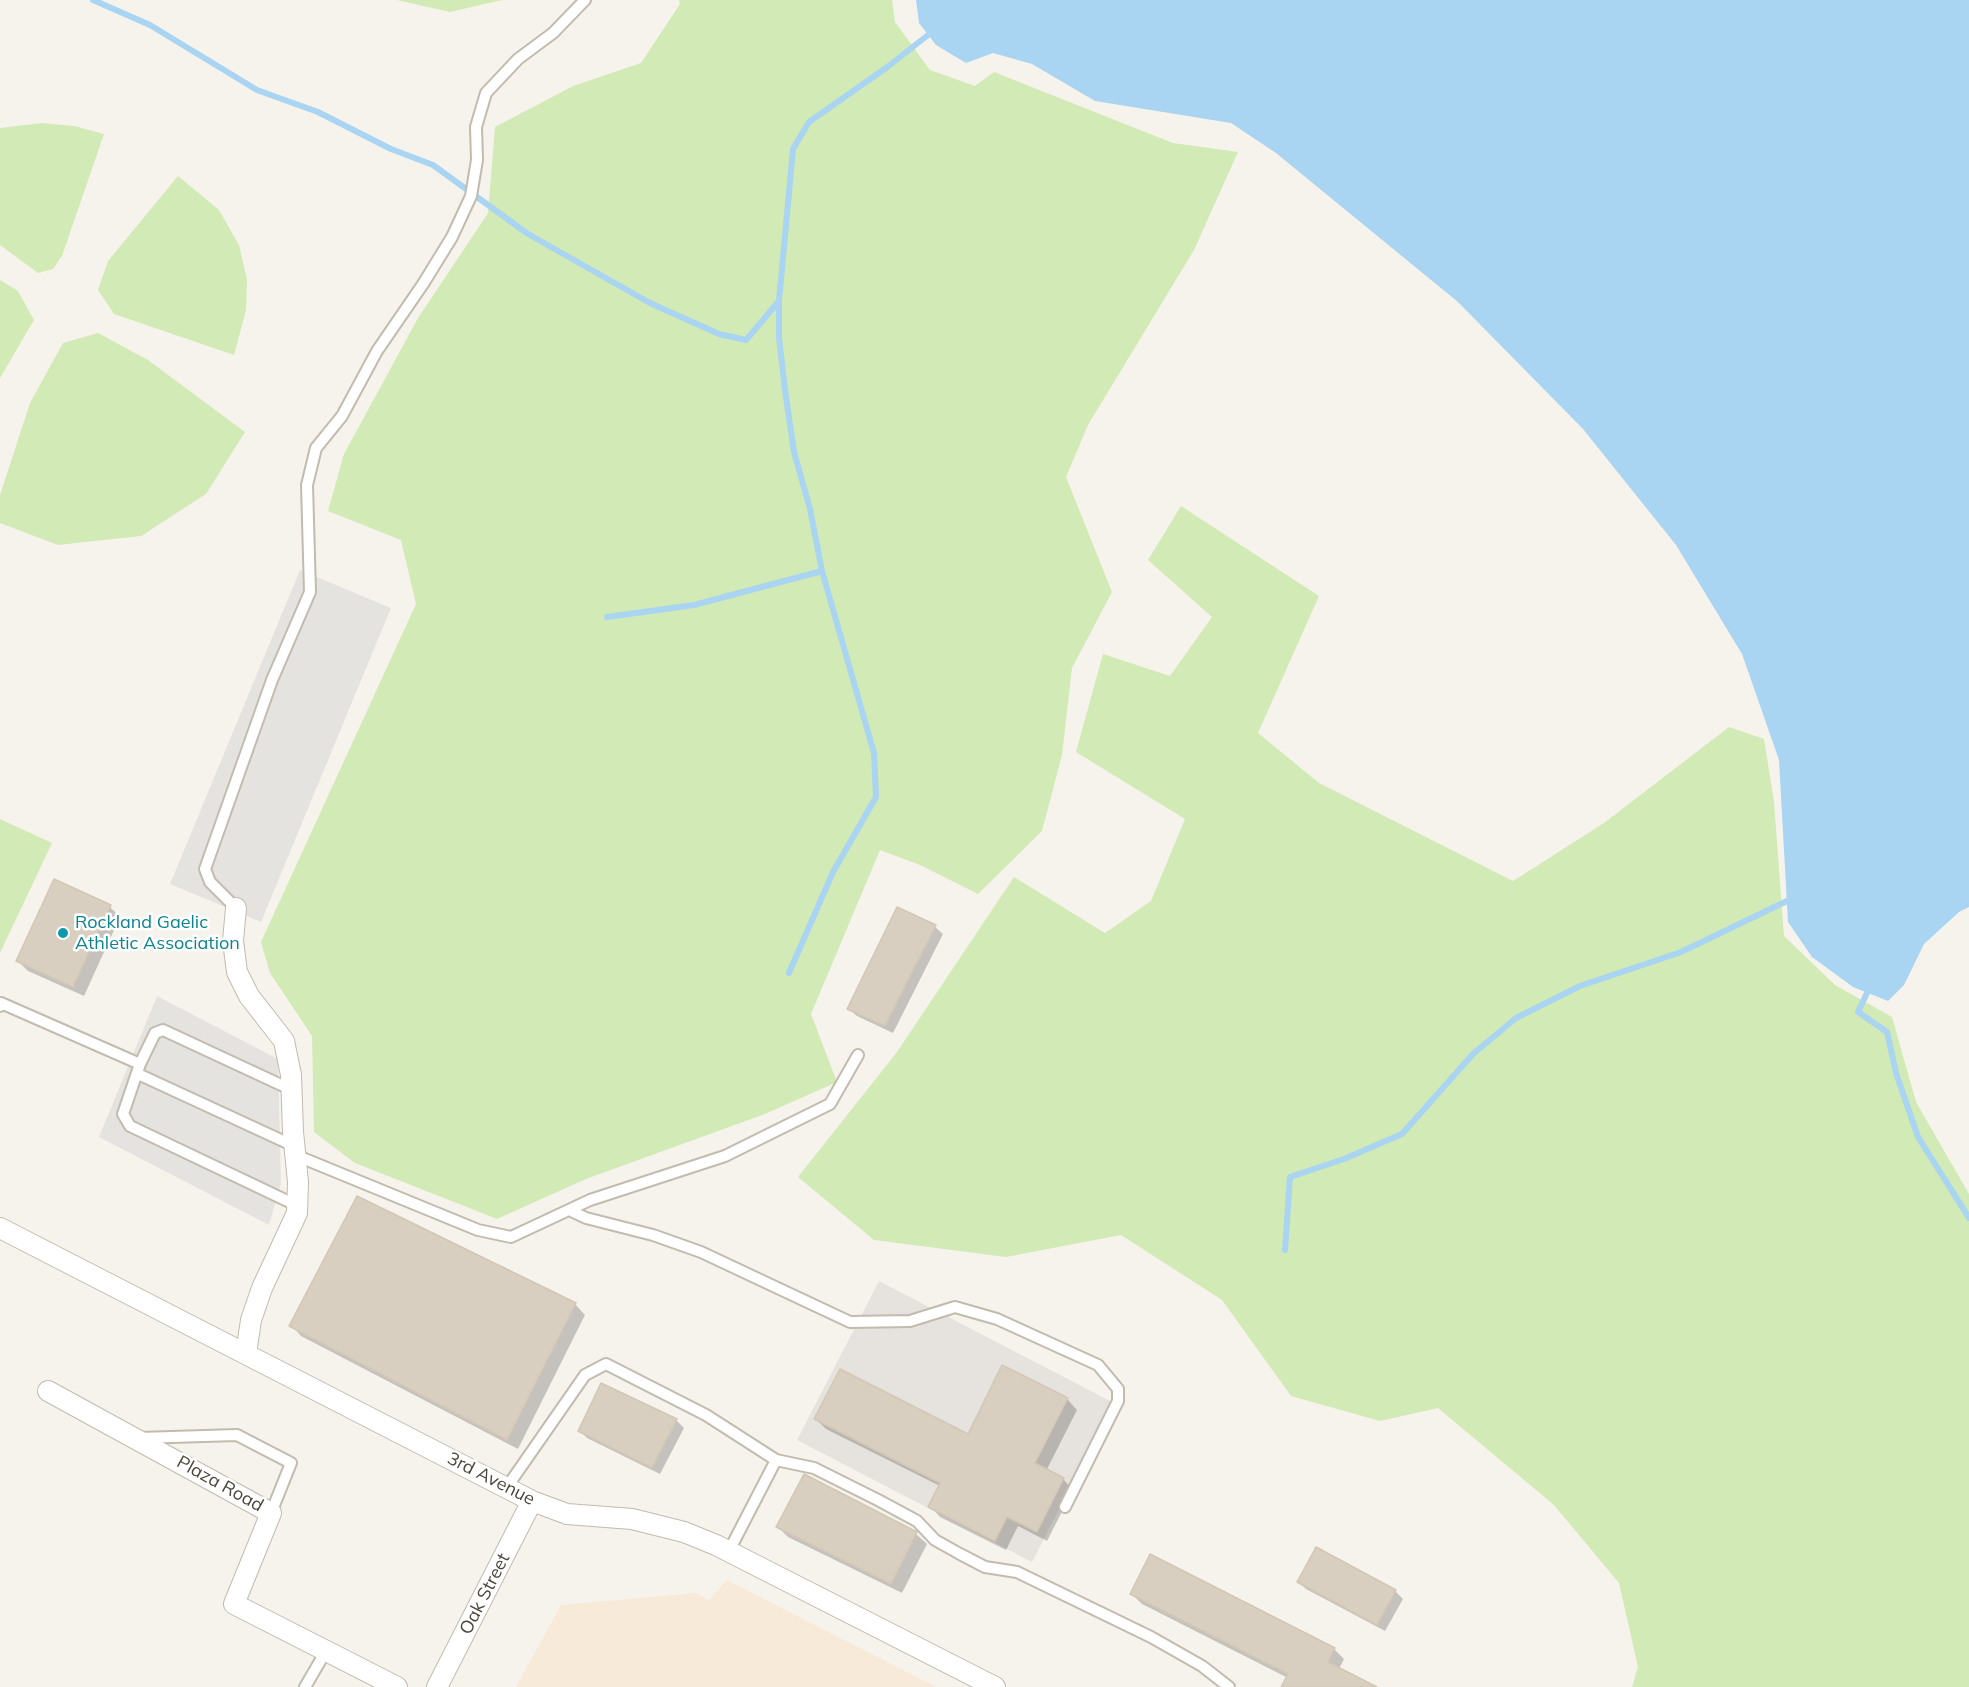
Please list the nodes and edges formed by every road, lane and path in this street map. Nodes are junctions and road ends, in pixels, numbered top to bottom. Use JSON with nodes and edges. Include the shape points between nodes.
{"nodes":[{"id":1,"x":585,"y":0,"type":"edge"},
{"id":2,"x":236,"y":908,"type":"joint"},
{"id":3,"x":0,"y":1006,"type":"edge"},
{"id":4,"x":858,"y":1055,"type":"dead end"},
{"id":5,"x":139,"y":1069,"type":"junction"},
{"id":6,"x":292,"y":1090,"type":"junction"},
{"id":7,"x":295,"y":1150,"type":"junction"},
{"id":8,"x":298,"y":1206,"type":"junction"},
{"id":9,"x":569,"y":1210,"type":"junction"},
{"id":10,"x":0,"y":1228,"type":"edge"},
{"id":11,"x":246,"y":1354,"type":"junction"},
{"id":12,"x":48,"y":1391,"type":"dead end"},
{"id":13,"x":136,"y":1438,"type":"junction"},
{"id":14,"x":776,"y":1460,"type":"junction"},
{"id":15,"x":507,"y":1487,"type":"junction"},
{"id":16,"x":532,"y":1501,"type":"junction"},
{"id":17,"x":1065,"y":1507,"type":"dead end"},
{"id":18,"x":270,"y":1513,"type":"junction"},
{"id":19,"x":729,"y":1551,"type":"junction"},
{"id":20,"x":326,"y":1651,"type":"junction"},
{"id":21,"x":305,"y":1687,"type":"edge"},
{"id":22,"x":397,"y":1687,"type":"edge"},
{"id":23,"x":437,"y":1687,"type":"edge"},
{"id":24,"x":995,"y":1687,"type":"edge"},
{"id":25,"x":1229,"y":1687,"type":"edge"}],
"edges":[{"from":1,"to":2,"type":"lane","via":[[486,93],[476,127],[477,160],[471,196],[452,237],[377,351],[342,416],[316,448],[308,485],[310,592],[272,680],[205,869],[210,882]]},
{"from":2,"to":6,"type":"street","via":[[232,941],[237,972],[249,996],[284,1041]]},
{"from":3,"to":5,"type":"lane","via":[[1,1003]]},
{"from":4,"to":9,"type":"lane","via":[[830,1104],[724,1156]]},
{"from":5,"to":6,"type":"lane","via":[[155,1033],[163,1030]]},
{"from":5,"to":7,"type":"lane"},
{"from":5,"to":8,"type":"lane","via":[[123,1114],[130,1126]]},
{"from":6,"to":7,"type":"street"},
{"from":7,"to":8,"type":"street"},
{"from":7,"to":9,"type":"lane","via":[[478,1230],[511,1237]]},
{"from":8,"to":11,"type":"street","via":[[284,1246],[262,1288],[251,1320]]},
{"from":9,"to":17,"type":"lane","via":[[701,1252],[850,1322],[910,1321],[955,1307],[997,1319],[1098,1365],[1118,1389],[1118,1401]]},
{"from":10,"to":11,"type":"street","name":"3rd Avenue"},
{"from":11,"to":15,"type":"street","name":"3rd Avenue"},
{"from":12,"to":13,"type":"street","name":"Plaza Road"},
{"from":13,"to":18,"type":"street","name":"Plaza Road"},
{"from":13,"to":18,"type":"lane","via":[[237,1435],[291,1463]]},
{"from":14,"to":15,"type":"lane","via":[[706,1415],[606,1364],[585,1375]]},
{"from":14,"to":19,"type":"lane"},
{"from":14,"to":25,"type":"lane","via":[[814,1468],[878,1500],[917,1521],[935,1540],[960,1554],[985,1567],[1017,1572],[1140,1632],[1202,1666]]},
{"from":15,"to":16,"type":"street","name":"3rd Avenue"},
{"from":16,"to":19,"type":"street","name":"3rd Avenue","via":[[567,1514],[632,1519],[684,1532]]},
{"from":16,"to":23,"type":"street","name":"Oak Street"},
{"from":18,"to":20,"type":"street","name":"Plaza Road","via":[[234,1604]]},
{"from":19,"to":24,"type":"street","name":"3rd Avenue"},
{"from":20,"to":21,"type":"lane"},
{"from":20,"to":22,"type":"street","name":"Plaza Road"}]}
